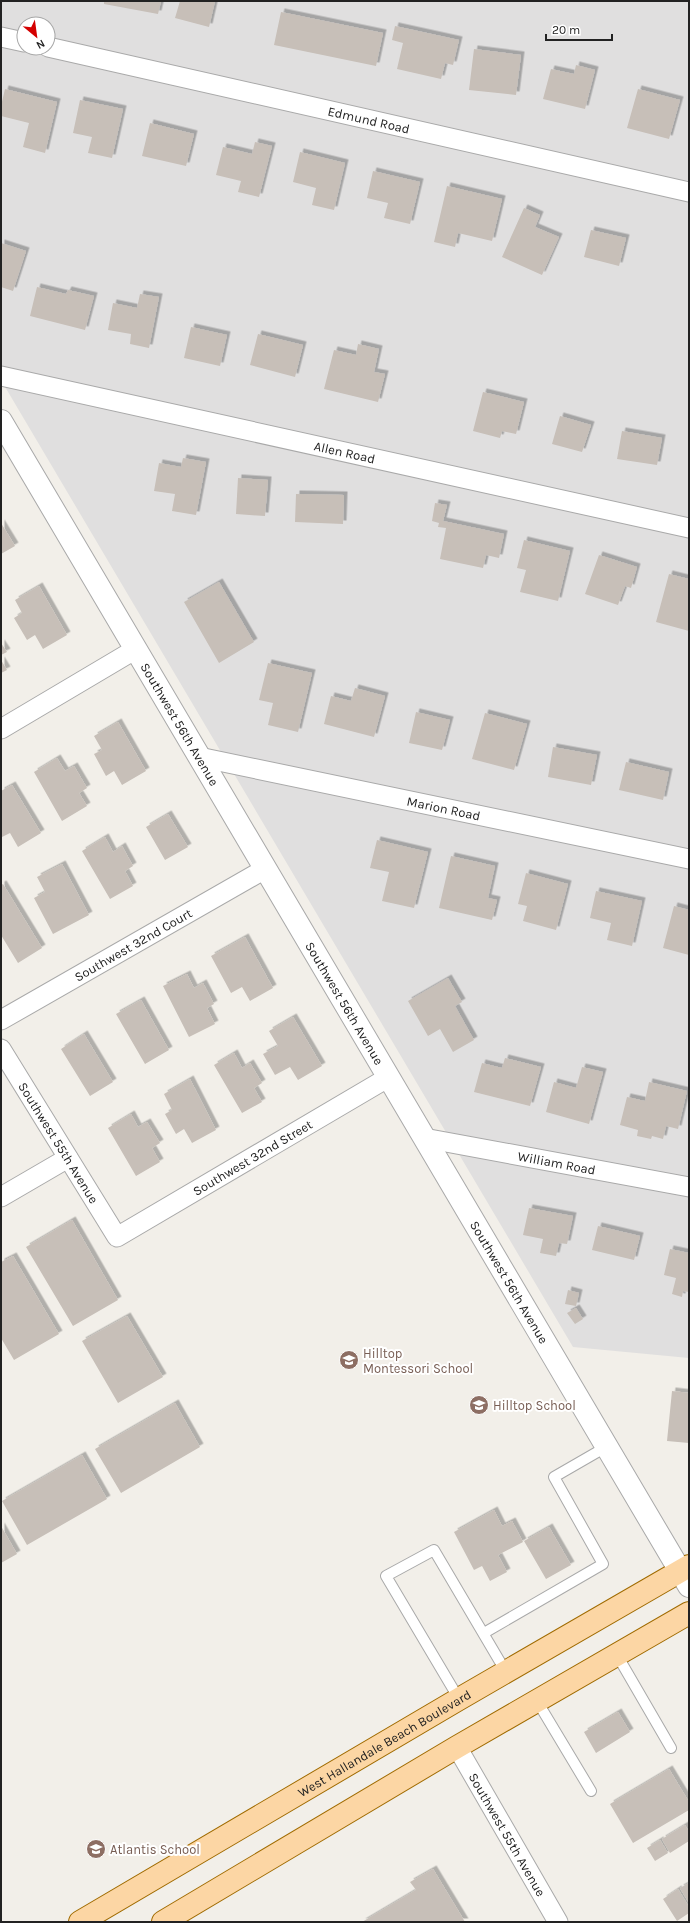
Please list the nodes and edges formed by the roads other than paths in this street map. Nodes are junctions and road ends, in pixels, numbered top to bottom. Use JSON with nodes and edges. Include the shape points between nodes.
{"nodes":[{"id":1,"x":1,"y":36,"type":"edge"},
{"id":2,"x":16,"y":40,"type":"edge"},
{"id":3,"x":56,"y":49,"type":"edge"},
{"id":4,"x":689,"y":192,"type":"edge"},
{"id":5,"x":1,"y":376,"type":"edge"},
{"id":6,"x":3,"y":429,"type":"edge"},
{"id":7,"x":689,"y":528,"type":"edge"},
{"id":8,"x":136,"y":649,"type":"junction"},
{"id":9,"x":1,"y":729,"type":"edge"},
{"id":10,"x":199,"y":757,"type":"junction"},
{"id":11,"x":689,"y":859,"type":"edge"},
{"id":12,"x":265,"y":869,"type":"junction"},
{"id":13,"x":1,"y":1020,"type":"edge"},
{"id":14,"x":1,"y":1050,"type":"edge"},
{"id":15,"x":389,"y":1077,"type":"junction"},
{"id":16,"x":424,"y":1138,"type":"junction"},
{"id":17,"x":68,"y":1158,"type":"junction"},
{"id":18,"x":689,"y":1187,"type":"edge"},
{"id":19,"x":1,"y":1197,"type":"edge"},
{"id":20,"x":117,"y":1237,"type":"joint"},
{"id":21,"x":606,"y":1447,"type":"junction"},
{"id":22,"x":686,"y":1574,"type":"edge"},
{"id":23,"x":689,"y":1613,"type":"edge"},
{"id":24,"x":484,"y":1633,"type":"junction"},
{"id":25,"x":617,"y":1655,"type":"junction"},
{"id":26,"x":506,"y":1672,"type":"junction"},
{"id":27,"x":459,"y":1699,"type":"junction"},
{"id":28,"x":536,"y":1701,"type":"junction"},
{"id":29,"x":457,"y":1747,"type":"junction"},
{"id":30,"x":671,"y":1748,"type":"dead end"},
{"id":31,"x":591,"y":1791,"type":"dead end"},
{"id":32,"x":80,"y":1922,"type":"edge"},
{"id":33,"x":162,"y":1922,"type":"edge"},
{"id":34,"x":558,"y":1922,"type":"edge"}],
"edges":[{"from":1,"to":2,"type":"street"},
{"from":3,"to":4,"type":"street","name":"Edmund Road"},
{"from":5,"to":7,"type":"street","name":"Allen Road"},
{"from":6,"to":8,"type":"street","name":"Southwest 56th Avenue"},
{"from":8,"to":9,"type":"street"},
{"from":8,"to":10,"type":"street","name":"Southwest 56th Avenue"},
{"from":10,"to":11,"type":"street","name":"Marion Road"},
{"from":10,"to":12,"type":"street","name":"Southwest 56th Avenue"},
{"from":12,"to":13,"type":"street","name":"Southwest 32nd Court"},
{"from":12,"to":15,"type":"street","name":"Southwest 56th Avenue"},
{"from":14,"to":17,"type":"street","name":"Southwest 55th Avenue"},
{"from":15,"to":16,"type":"street","name":"Southwest 56th Avenue"},
{"from":15,"to":20,"type":"street","name":"Southwest 32nd Street"},
{"from":16,"to":18,"type":"street","name":"William Road"},
{"from":16,"to":21,"type":"street","name":"Southwest 56th Avenue"},
{"from":17,"to":19,"type":"street"},
{"from":17,"to":20,"type":"street","name":"Southwest 55th Avenue"},
{"from":21,"to":22,"type":"street","name":"Southwest 56th Avenue"},
{"from":21,"to":24,"type":"lane","via":[[554,1477],[603,1564]]},
{"from":22,"to":26,"type":"main road","name":"West Hallandale Beach Boulevard"},
{"from":23,"to":25,"type":"main road"},
{"from":24,"to":26,"type":"lane"},
{"from":24,"to":27,"type":"lane","via":[[434,1550],[386,1576]]},
{"from":25,"to":28,"type":"main road"},
{"from":25,"to":30,"type":"lane"},
{"from":26,"to":27,"type":"main road","name":"West Hallandale Beach Boulevard"},
{"from":27,"to":32,"type":"main road","name":"West Hallandale Beach Boulevard"},
{"from":28,"to":29,"type":"main road"},
{"from":28,"to":31,"type":"lane"},
{"from":29,"to":33,"type":"main road"},
{"from":29,"to":34,"type":"street","name":"Southwest 55th Avenue"}]}
